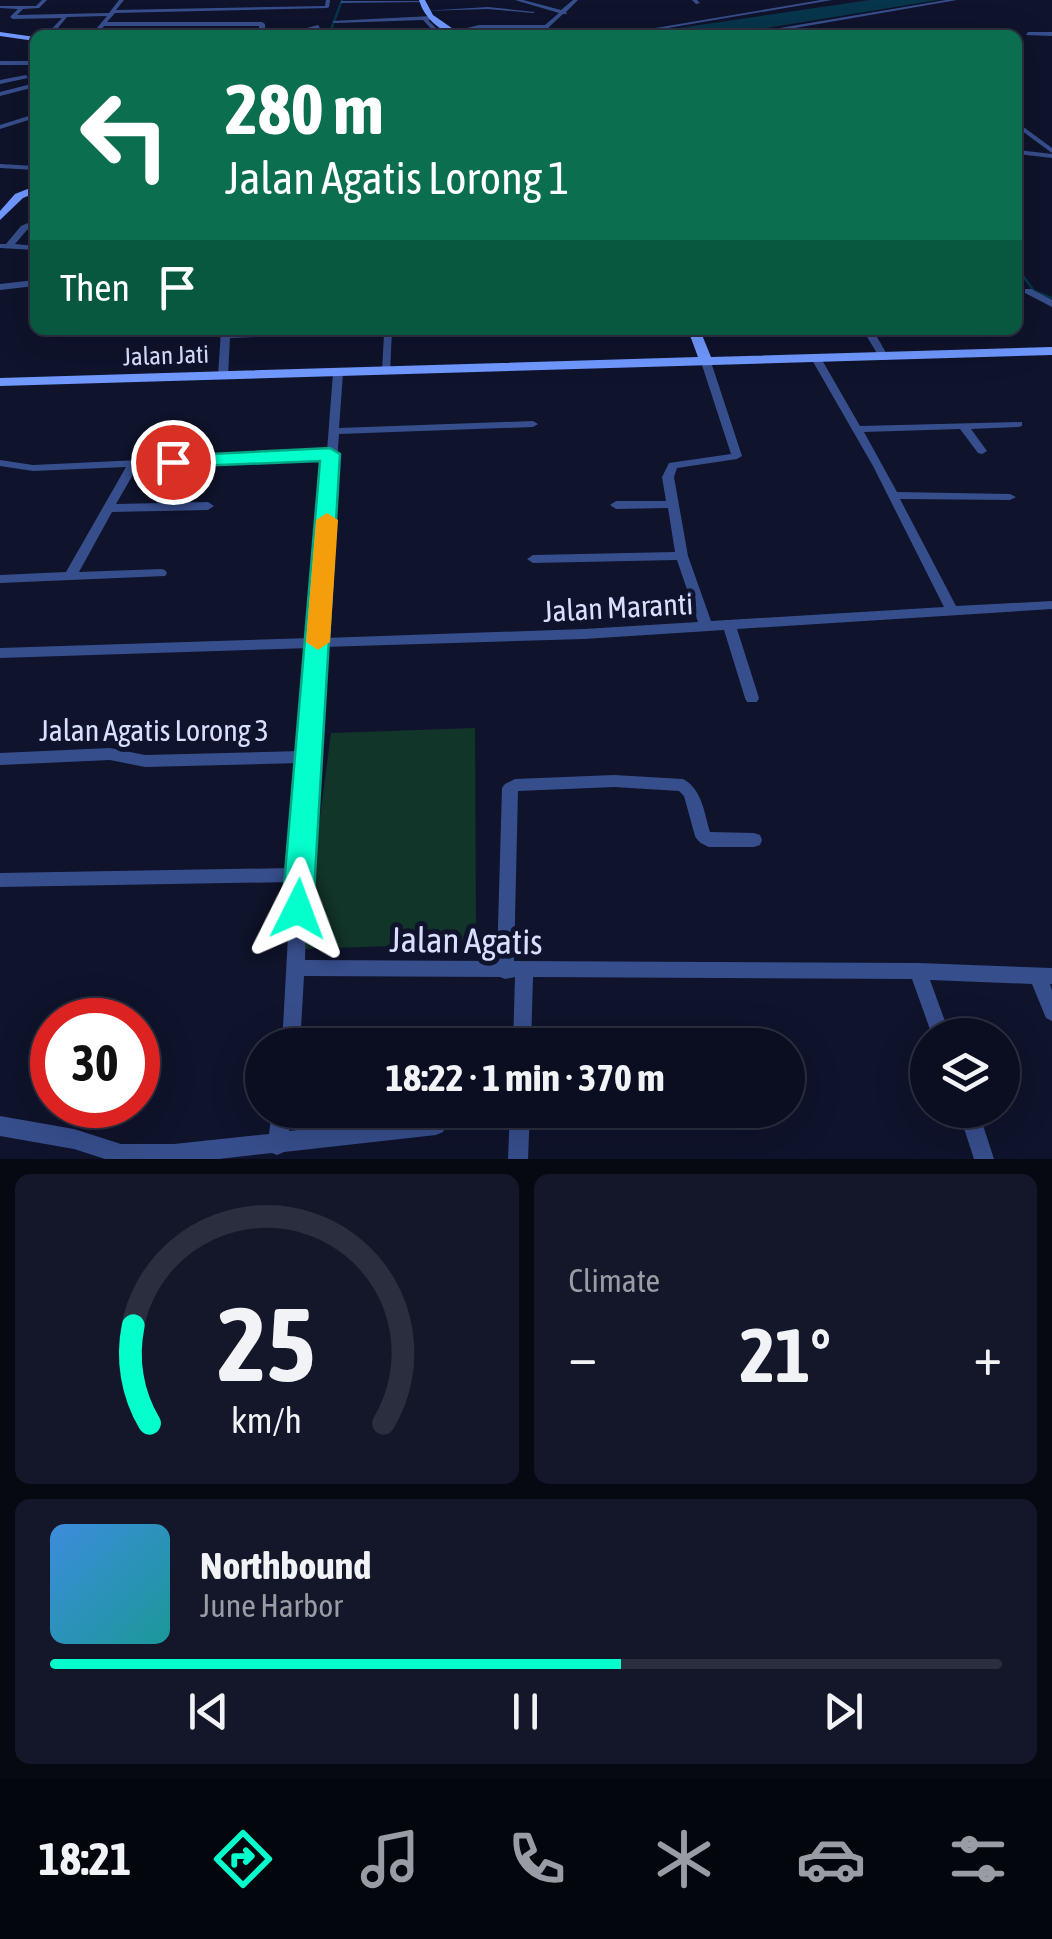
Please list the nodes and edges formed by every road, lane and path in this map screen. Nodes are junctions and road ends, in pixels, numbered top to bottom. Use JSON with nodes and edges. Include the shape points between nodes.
{"nodes":[{"id":1,"x":45,"y":0,"type":"edge"},
{"id":2,"x":122,"y":0,"type":"edge"},
{"id":3,"x":194,"y":0,"type":"edge"},
{"id":4,"x":226,"y":0,"type":"edge"},
{"id":5,"x":275,"y":0,"type":"edge"},
{"id":6,"x":517,"y":0,"type":"edge"},
{"id":7,"x":576,"y":0,"type":"edge"},
{"id":8,"x":830,"y":0,"type":"edge"},
{"id":9,"x":955,"y":0,"type":"edge"},
{"id":10,"x":342,"y":1,"type":"edge"},
{"id":11,"x":358,"y":2,"type":"junction"},
{"id":12,"x":328,"y":4,"type":"edge"},
{"id":13,"x":0,"y":7,"type":"edge"},
{"id":14,"x":22,"y":8,"type":"junction"},
{"id":15,"x":272,"y":8,"type":"junction"},
{"id":16,"x":301,"y":8,"type":"junction"},
{"id":17,"x":221,"y":9,"type":"junction"},
{"id":18,"x":188,"y":10,"type":"junction"},
{"id":19,"x":425,"y":10,"type":"edge"},
{"id":20,"x":533,"y":12,"type":"dead end"},
{"id":21,"x":114,"y":13,"type":"junction"},
{"id":22,"x":565,"y":13,"type":"junction"},
{"id":23,"x":66,"y":16,"type":"junction"},
{"id":24,"x":299,"y":17,"type":"dead end"},
{"id":25,"x":326,"y":19,"type":"dead end"},
{"id":26,"x":371,"y":19,"type":"junction"},
{"id":27,"x":31,"y":23,"type":"dead end"},
{"id":28,"x":60,"y":23,"type":"junction"},
{"id":29,"x":290,"y":23,"type":"dead end"},
{"id":30,"x":104,"y":24,"type":"junction"},
{"id":31,"x":318,"y":27,"type":"dead end"},
{"id":32,"x":376,"y":28,"type":"dead end"},
{"id":33,"x":54,"y":30,"type":"edge"},
{"id":34,"x":99,"y":30,"type":"edge"},
{"id":35,"x":262,"y":30,"type":"edge"},
{"id":36,"x":288,"y":30,"type":"edge"},
{"id":37,"x":305,"y":30,"type":"edge"},
{"id":38,"x":452,"y":30,"type":"edge"},
{"id":39,"x":468,"y":30,"type":"edge"},
{"id":40,"x":529,"y":30,"type":"edge"},
{"id":41,"x":547,"y":30,"type":"edge"},
{"id":42,"x":647,"y":30,"type":"edge"},
{"id":43,"x":787,"y":30,"type":"edge"},
{"id":44,"x":0,"y":34,"type":"edge"},
{"id":45,"x":1028,"y":34,"type":"dead end"},
{"id":46,"x":1052,"y":34,"type":"edge"},
{"id":47,"x":30,"y":38,"type":"edge"},
{"id":48,"x":0,"y":63,"type":"edge"},
{"id":49,"x":30,"y":63,"type":"edge"},
{"id":50,"x":26,"y":77,"type":"dead end"},
{"id":51,"x":0,"y":82,"type":"edge"},
{"id":52,"x":30,"y":86,"type":"edge"},
{"id":53,"x":0,"y":94,"type":"edge"},
{"id":54,"x":30,"y":109,"type":"edge"},
{"id":55,"x":0,"y":118,"type":"edge"},
{"id":56,"x":30,"y":118,"type":"edge"},
{"id":57,"x":0,"y":127,"type":"edge"},
{"id":58,"x":1022,"y":127,"type":"edge"},
{"id":59,"x":1022,"y":128,"type":"edge"},
{"id":60,"x":1052,"y":134,"type":"edge"},
{"id":61,"x":1051,"y":150,"type":"edge"},
{"id":62,"x":1022,"y":152,"type":"edge"},
{"id":63,"x":1,"y":167,"type":"edge"},
{"id":64,"x":30,"y":168,"type":"edge"},
{"id":65,"x":30,"y":193,"type":"edge"},
{"id":66,"x":0,"y":217,"type":"edge"},
{"id":67,"x":30,"y":225,"type":"edge"},
{"id":68,"x":4,"y":246,"type":"edge"},
{"id":69,"x":30,"y":248,"type":"edge"},
{"id":70,"x":30,"y":284,"type":"edge"},
{"id":71,"x":0,"y":287,"type":"edge"},
{"id":72,"x":1028,"y":291,"type":"dead end"},
{"id":73,"x":1052,"y":304,"type":"edge"},
{"id":74,"x":225,"y":335,"type":"edge"},
{"id":75,"x":388,"y":335,"type":"edge"},
{"id":76,"x":696,"y":335,"type":"edge"},
{"id":77,"x":871,"y":335,"type":"edge"},
{"id":78,"x":1052,"y":351,"type":"edge"},
{"id":79,"x":884,"y":358,"type":"junction"},
{"id":80,"x":816,"y":360,"type":"junction"},
{"id":81,"x":706,"y":362,"type":"junction"},
{"id":82,"x":387,"y":371,"type":"junction"},
{"id":83,"x":338,"y":373,"type":"junction"},
{"id":84,"x":224,"y":376,"type":"junction"},
{"id":85,"x":0,"y":382,"type":"edge"},
{"id":86,"x":533,"y":424,"type":"dead end"},
{"id":87,"x":1018,"y":424,"type":"dead end"},
{"id":88,"x":965,"y":428,"type":"junction"},
{"id":89,"x":856,"y":430,"type":"junction"},
{"id":90,"x":332,"y":431,"type":"junction"},
{"id":91,"x":982,"y":451,"type":"dead end"},
{"id":92,"x":330,"y":454,"type":"junction"},
{"id":93,"x":134,"y":463,"type":"junction"},
{"id":94,"x":0,"y":464,"type":"edge"},
{"id":95,"x":894,"y":495,"type":"junction"},
{"id":96,"x":1010,"y":497,"type":"dead end"},
{"id":97,"x":672,"y":504,"type":"junction"},
{"id":98,"x":616,"y":505,"type":"dead end"},
{"id":99,"x":208,"y":506,"type":"dead end"},
{"id":100,"x":109,"y":508,"type":"junction"},
{"id":101,"x":682,"y":556,"type":"junction"},
{"id":102,"x":533,"y":558,"type":"dead end"},
{"id":103,"x":161,"y":572,"type":"dead end"},
{"id":104,"x":70,"y":576,"type":"junction"},
{"id":105,"x":0,"y":580,"type":"edge"},
{"id":106,"x":1052,"y":605,"type":"edge"},
{"id":107,"x":952,"y":611,"type":"junction"},
{"id":108,"x":729,"y":626,"type":"junction"},
{"id":109,"x":706,"y":627,"type":"junction"},
{"id":110,"x":318,"y":644,"type":"junction"},
{"id":111,"x":0,"y":653,"type":"edge"},
{"id":112,"x":752,"y":698,"type":"dead end"},
{"id":113,"x":309,"y":757,"type":"junction"},
{"id":114,"x":0,"y":760,"type":"edge"},
{"id":115,"x":754,"y":840,"type":"dead end"},
{"id":116,"x":299,"y":875,"type":"junction"},
{"id":117,"x":0,"y":880,"type":"edge"},
{"id":118,"x":296,"y":968,"type":"junction"},
{"id":119,"x":515,"y":971,"type":"junction"},
{"id":120,"x":918,"y":972,"type":"junction"},
{"id":121,"x":1044,"y":976,"type":"edge"},
{"id":122,"x":1052,"y":1012,"type":"edge"},
{"id":123,"x":935,"y":1018,"type":"edge"},
{"id":124,"x":292,"y":1028,"type":"edge"},
{"id":125,"x":520,"y":1028,"type":"edge"},
{"id":126,"x":0,"y":1126,"type":"edge"},
{"id":127,"x":279,"y":1128,"type":"edge"},
{"id":128,"x":412,"y":1128,"type":"edge"},
{"id":129,"x":519,"y":1128,"type":"edge"},
{"id":130,"x":974,"y":1128,"type":"edge"},
{"id":131,"x":276,"y":1145,"type":"junction"},
{"id":132,"x":174,"y":1157,"type":"edge"},
{"id":133,"x":518,"y":1159,"type":"edge"},
{"id":134,"x":984,"y":1159,"type":"edge"}],
"edges":[{"from":1,"to":14,"type":"street"},
{"from":2,"to":21,"type":"street"},
{"from":3,"to":18,"type":"street"},
{"from":4,"to":17,"type":"street"},
{"from":5,"to":15,"type":"street"},
{"from":6,"to":22,"type":"street"},
{"from":7,"to":22,"type":"street"},
{"from":8,"to":42,"type":"street"},
{"from":9,"to":43,"type":"street"},
{"from":10,"to":11,"type":"street"},
{"from":10,"to":26,"type":"street","via":[[335,24]]},
{"from":11,"to":19,"type":"street"},
{"from":11,"to":26,"type":"street"},
{"from":12,"to":16,"type":"street"},
{"from":12,"to":25,"type":"street"},
{"from":13,"to":14,"type":"street"},
{"from":14,"to":23,"type":"street","via":[[13,17]]},
{"from":15,"to":16,"type":"street"},
{"from":15,"to":17,"type":"street"},
{"from":16,"to":24,"type":"street"},
{"from":17,"to":18,"type":"street"},
{"from":18,"to":21,"type":"street"},
{"from":19,"to":20,"type":"street"},
{"from":19,"to":26,"type":"street"},
{"from":19,"to":38,"type":"street"},
{"from":21,"to":23,"type":"street"},
{"from":21,"to":30,"type":"street"},
{"from":22,"to":41,"type":"street"},
{"from":23,"to":28,"type":"street"},
{"from":26,"to":32,"type":"street"},
{"from":27,"to":28,"type":"street"},
{"from":28,"to":33,"type":"street"},
{"from":29,"to":36,"type":"street"},
{"from":30,"to":34,"type":"street"},
{"from":30,"to":35,"type":"street","via":[[262,24]]},
{"from":31,"to":37,"type":"street"},
{"from":39,"to":40,"type":"street"},
{"from":44,"to":47,"type":"street"},
{"from":45,"to":46,"type":"street"},
{"from":48,"to":49,"type":"street"},
{"from":50,"to":51,"type":"street"},
{"from":52,"to":53,"type":"street"},
{"from":54,"to":55,"type":"street"},
{"from":56,"to":57,"type":"street"},
{"from":58,"to":60,"type":"street"},
{"from":59,"to":61,"type":"street"},
{"from":61,"to":62,"type":"street"},
{"from":63,"to":64,"type":"street"},
{"from":65,"to":66,"type":"street"},
{"from":67,"to":68,"type":"street"},
{"from":68,"to":69,"type":"street"},
{"from":70,"to":71,"type":"street"},
{"from":72,"to":73,"type":"street"},
{"from":74,"to":84,"type":"street"},
{"from":75,"to":82,"type":"street"},
{"from":76,"to":81,"type":"street"},
{"from":77,"to":79,"type":"street"},
{"from":78,"to":79,"type":"street","name":"Jalan Jati"},
{"from":79,"to":80,"type":"street","name":"Jalan Jati"},
{"from":80,"to":81,"type":"street","name":"Jalan Jati"},
{"from":80,"to":89,"type":"street"},
{"from":81,"to":82,"type":"street","name":"Jalan Jati"},
{"from":81,"to":97,"type":"street","via":[[737,456],[670,466]]},
{"from":82,"to":83,"type":"street","name":"Jalan Jati"},
{"from":83,"to":84,"type":"street","name":"Jalan Jati"},
{"from":83,"to":90,"type":"street"},
{"from":84,"to":85,"type":"street","name":"Jalan Jati"},
{"from":86,"to":90,"type":"street"},
{"from":87,"to":88,"type":"street"},
{"from":88,"to":89,"type":"street"},
{"from":88,"to":91,"type":"street"},
{"from":89,"to":95,"type":"street"},
{"from":90,"to":92,"type":"street"},
{"from":92,"to":93,"type":"street"},
{"from":92,"to":110,"type":"street"},
{"from":93,"to":94,"type":"street"},
{"from":93,"to":100,"type":"street"},
{"from":95,"to":96,"type":"street"},
{"from":95,"to":107,"type":"street"},
{"from":97,"to":98,"type":"street"},
{"from":97,"to":101,"type":"street"},
{"from":99,"to":100,"type":"street"},
{"from":100,"to":104,"type":"street"},
{"from":101,"to":102,"type":"street"},
{"from":101,"to":109,"type":"street"},
{"from":103,"to":104,"type":"street"},
{"from":104,"to":105,"type":"street"},
{"from":106,"to":107,"type":"street","name":"Jalan Maranti"},
{"from":107,"to":108,"type":"street","name":"Jalan Maranti"},
{"from":108,"to":109,"type":"street","name":"Jalan Maranti"},
{"from":108,"to":112,"type":"street"},
{"from":109,"to":110,"type":"street","name":"Jalan Maranti"},
{"from":110,"to":111,"type":"street","name":"Jalan Maranti"},
{"from":110,"to":113,"type":"street"},
{"from":113,"to":114,"type":"street","name":"Jalan Agatis Lorong 3"},
{"from":113,"to":116,"type":"street"},
{"from":115,"to":119,"type":"street","via":[[703,836],[684,786],[515,785],[507,807]]},
{"from":116,"to":117,"type":"street"},
{"from":116,"to":118,"type":"street"},
{"from":118,"to":119,"type":"street","name":"Jalan Agatis"},
{"from":118,"to":124,"type":"street"},
{"from":119,"to":120,"type":"street","name":"Jalan Agatis"},
{"from":119,"to":125,"type":"street"},
{"from":120,"to":121,"type":"street","name":"Jalan Agatis"},
{"from":120,"to":123,"type":"street"},
{"from":121,"to":122,"type":"street"},
{"from":126,"to":132,"type":"street","via":[[121,1154]]},
{"from":127,"to":131,"type":"street"},
{"from":128,"to":131,"type":"street"},
{"from":129,"to":133,"type":"street"},
{"from":130,"to":134,"type":"street"},
{"from":131,"to":132,"type":"street"}]}
